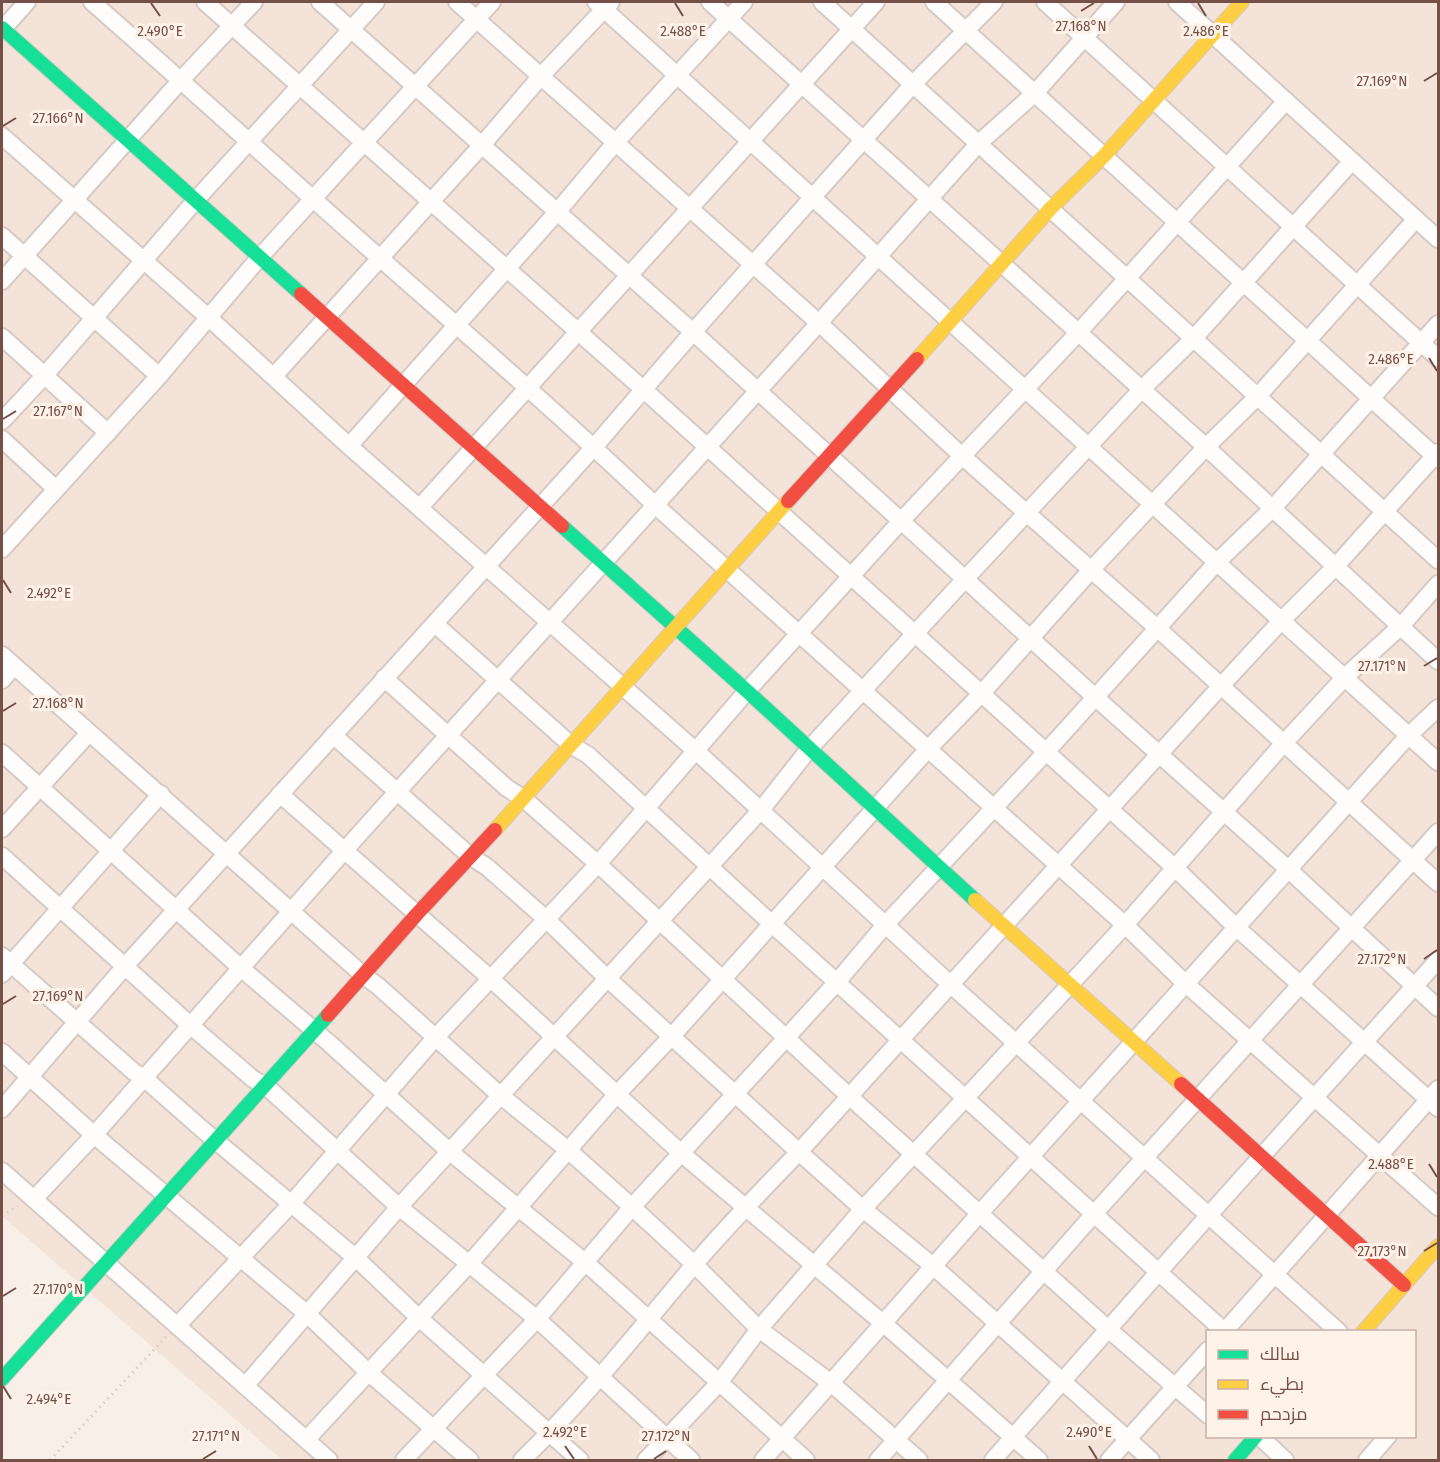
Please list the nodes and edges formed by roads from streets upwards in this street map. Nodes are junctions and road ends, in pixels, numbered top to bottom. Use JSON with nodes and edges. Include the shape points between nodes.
{"nodes":[{"id":1,"x":27,"y":2,"type":"edge"},
{"id":2,"x":92,"y":2,"type":"edge"},
{"id":3,"x":205,"y":2,"type":"edge"},
{"id":4,"x":254,"y":2,"type":"edge"},
{"id":5,"x":320,"y":2,"type":"edge"},
{"id":6,"x":376,"y":2,"type":"edge"},
{"id":7,"x":457,"y":2,"type":"edge"},
{"id":8,"x":492,"y":2,"type":"edge"},
{"id":9,"x":710,"y":2,"type":"edge"},
{"id":10,"x":744,"y":2,"type":"edge"},
{"id":11,"x":822,"y":2,"type":"edge"},
{"id":12,"x":876,"y":2,"type":"edge"},
{"id":13,"x":934,"y":2,"type":"edge"},
{"id":14,"x":994,"y":2,"type":"edge"},
{"id":15,"x":1045,"y":2,"type":"edge"},
{"id":16,"x":1116,"y":2,"type":"edge"},
{"id":17,"x":1177,"y":2,"type":"edge"},
{"id":18,"x":1242,"y":2,"type":"edge"},
{"id":19,"x":604,"y":4,"type":"edge"},
{"id":20,"x":728,"y":18,"type":"junction"},
{"id":21,"x":476,"y":19,"type":"junction"},
{"id":22,"x":232,"y":25,"type":"junction"},
{"id":23,"x":2,"y":29,"type":"edge"},
{"id":24,"x":352,"y":29,"type":"junction"},
{"id":25,"x":852,"y":29,"type":"junction"},
{"id":26,"x":965,"y":29,"type":"junction"},
{"id":27,"x":1213,"y":34,"type":"junction"},
{"id":28,"x":1084,"y":37,"type":"junction"},
{"id":29,"x":677,"y":75,"type":"junction"},
{"id":30,"x":541,"y":76,"type":"junction"},
{"id":31,"x":181,"y":80,"type":"junction"},
{"id":32,"x":914,"y":83,"type":"junction"},
{"id":33,"x":300,"y":84,"type":"junction"},
{"id":34,"x":801,"y":84,"type":"junction"},
{"id":35,"x":415,"y":86,"type":"junction"},
{"id":36,"x":1035,"y":93,"type":"junction"},
{"id":37,"x":1154,"y":100,"type":"junction"},
{"id":38,"x":1286,"y":101,"type":"junction"},
{"id":39,"x":2,"y":136,"type":"edge"},
{"id":40,"x":127,"y":140,"type":"junction"},
{"id":41,"x":249,"y":140,"type":"junction"},
{"id":42,"x":750,"y":140,"type":"junction"},
{"id":43,"x":863,"y":140,"type":"junction"},
{"id":44,"x":365,"y":141,"type":"junction"},
{"id":45,"x":979,"y":142,"type":"junction"},
{"id":46,"x":615,"y":143,"type":"junction"},
{"id":47,"x":482,"y":146,"type":"junction"},
{"id":48,"x":1104,"y":156,"type":"junction"},
{"id":49,"x":1352,"y":161,"type":"junction"},
{"id":50,"x":1227,"y":167,"type":"junction"},
{"id":51,"x":314,"y":198,"type":"junction"},
{"id":52,"x":813,"y":198,"type":"junction"},
{"id":53,"x":74,"y":199,"type":"junction"},
{"id":54,"x":930,"y":200,"type":"junction"},
{"id":55,"x":195,"y":201,"type":"junction"},
{"id":56,"x":432,"y":202,"type":"junction"},
{"id":57,"x":689,"y":208,"type":"junction"},
{"id":58,"x":1051,"y":208,"type":"junction"},
{"id":59,"x":558,"y":211,"type":"junction"},
{"id":60,"x":1416,"y":219,"type":"junction"},
{"id":61,"x":1178,"y":222,"type":"junction"},
{"id":62,"x":1293,"y":227,"type":"junction"},
{"id":63,"x":2,"y":237,"type":"edge"},
{"id":64,"x":1438,"y":239,"type":"edge"},
{"id":65,"x":24,"y":256,"type":"junction"},
{"id":66,"x":877,"y":256,"type":"junction"},
{"id":67,"x":259,"y":258,"type":"junction"},
{"id":68,"x":380,"y":259,"type":"junction"},
{"id":69,"x":144,"y":261,"type":"junction"},
{"id":70,"x":754,"y":264,"type":"junction"},
{"id":71,"x":1000,"y":264,"type":"junction"},
{"id":72,"x":506,"y":269,"type":"junction"},
{"id":73,"x":629,"y":276,"type":"junction"},
{"id":74,"x":1128,"y":278,"type":"junction"},
{"id":75,"x":2,"y":281,"type":"edge"},
{"id":76,"x":1244,"y":282,"type":"junction"},
{"id":77,"x":1358,"y":285,"type":"junction"},
{"id":78,"x":208,"y":317,"type":"junction"},
{"id":79,"x":327,"y":318,"type":"junction"},
{"id":80,"x":94,"y":319,"type":"junction"},
{"id":81,"x":949,"y":321,"type":"junction"},
{"id":82,"x":819,"y":323,"type":"junction"},
{"id":83,"x":456,"y":324,"type":"junction"},
{"id":84,"x":1438,"y":324,"type":"edge"},
{"id":85,"x":579,"y":332,"type":"junction"},
{"id":86,"x":693,"y":332,"type":"junction"},
{"id":87,"x":1078,"y":333,"type":"junction"},
{"id":88,"x":2,"y":337,"type":"edge"},
{"id":89,"x":1194,"y":338,"type":"junction"},
{"id":90,"x":1308,"y":340,"type":"junction"},
{"id":91,"x":1422,"y":343,"type":"junction"},
{"id":92,"x":1438,"y":358,"type":"edge"},
{"id":93,"x":45,"y":375,"type":"junction"},
{"id":94,"x":159,"y":376,"type":"junction"},
{"id":95,"x":274,"y":376,"type":"junction"},
{"id":96,"x":402,"y":384,"type":"junction"},
{"id":97,"x":527,"y":389,"type":"junction"},
{"id":98,"x":643,"y":389,"type":"junction"},
{"id":99,"x":890,"y":389,"type":"junction"},
{"id":100,"x":1142,"y":389,"type":"junction"},
{"id":101,"x":1025,"y":390,"type":"junction"},
{"id":102,"x":757,"y":391,"type":"junction"},
{"id":103,"x":1258,"y":396,"type":"junction"},
{"id":104,"x":1372,"y":399,"type":"junction"},
{"id":105,"x":2,"y":421,"type":"edge"},
{"id":106,"x":108,"y":433,"type":"junction"},
{"id":107,"x":2,"y":439,"type":"edge"},
{"id":108,"x":349,"y":446,"type":"junction"},
{"id":109,"x":1088,"y":446,"type":"junction"},
{"id":110,"x":474,"y":447,"type":"junction"},
{"id":111,"x":594,"y":447,"type":"junction"},
{"id":112,"x":707,"y":447,"type":"junction"},
{"id":113,"x":1206,"y":447,"type":"junction"},
{"id":114,"x":1322,"y":454,"type":"junction"},
{"id":115,"x":828,"y":455,"type":"junction"},
{"id":116,"x":962,"y":456,"type":"junction"},
{"id":117,"x":1437,"y":456,"type":"edge"},
{"id":118,"x":56,"y":489,"type":"junction"},
{"id":119,"x":1154,"y":504,"type":"junction"},
{"id":120,"x":655,"y":505,"type":"junction"},
{"id":121,"x":539,"y":506,"type":"junction"},
{"id":122,"x":420,"y":507,"type":"junction"},
{"id":123,"x":1272,"y":509,"type":"junction"},
{"id":124,"x":778,"y":512,"type":"junction"},
{"id":125,"x":1026,"y":512,"type":"junction"},
{"id":126,"x":1385,"y":512,"type":"junction"},
{"id":127,"x":901,"y":521,"type":"junction"},
{"id":128,"x":2,"y":548,"type":"edge"},
{"id":129,"x":1438,"y":560,"type":"edge"},
{"id":130,"x":1217,"y":562,"type":"junction"},
{"id":131,"x":603,"y":564,"type":"junction"},
{"id":132,"x":486,"y":567,"type":"junction"},
{"id":133,"x":1335,"y":567,"type":"junction"},
{"id":134,"x":727,"y":569,"type":"junction"},
{"id":135,"x":1091,"y":570,"type":"junction"},
{"id":136,"x":851,"y":578,"type":"junction"},
{"id":137,"x":966,"y":578,"type":"junction"},
{"id":138,"x":1438,"y":584,"type":"edge"},
{"id":139,"x":1282,"y":620,"type":"junction"},
{"id":140,"x":551,"y":623,"type":"junction"},
{"id":141,"x":435,"y":624,"type":"junction"},
{"id":142,"x":1401,"y":626,"type":"junction"},
{"id":143,"x":1156,"y":627,"type":"junction"},
{"id":144,"x":675,"y":628,"type":"junction"},
{"id":145,"x":801,"y":634,"type":"junction"},
{"id":146,"x":915,"y":634,"type":"junction"},
{"id":147,"x":1031,"y":637,"type":"junction"},
{"id":148,"x":8,"y":660,"type":"edge"},
{"id":149,"x":1438,"y":661,"type":"edge"},
{"id":150,"x":1346,"y":676,"type":"junction"},
{"id":151,"x":384,"y":678,"type":"junction"},
{"id":152,"x":2,"y":680,"type":"edge"},
{"id":153,"x":499,"y":681,"type":"junction"},
{"id":154,"x":623,"y":687,"type":"junction"},
{"id":155,"x":1220,"y":687,"type":"junction"},
{"id":156,"x":747,"y":691,"type":"junction"},
{"id":157,"x":864,"y":691,"type":"junction"},
{"id":158,"x":982,"y":693,"type":"junction"},
{"id":159,"x":1095,"y":697,"type":"junction"},
{"id":160,"x":1438,"y":708,"type":"edge"},
{"id":161,"x":89,"y":733,"type":"junction"},
{"id":162,"x":333,"y":735,"type":"junction"},
{"id":163,"x":1408,"y":736,"type":"junction"},
{"id":164,"x":449,"y":737,"type":"junction"},
{"id":165,"x":1284,"y":743,"type":"junction"},
{"id":166,"x":571,"y":745,"type":"junction"},
{"id":167,"x":809,"y":749,"type":"junction"},
{"id":168,"x":928,"y":750,"type":"junction"},
{"id":169,"x":696,"y":751,"type":"junction"},
{"id":170,"x":1046,"y":752,"type":"junction"},
{"id":171,"x":2,"y":753,"type":"edge"},
{"id":172,"x":1160,"y":754,"type":"junction"},
{"id":173,"x":1438,"y":762,"type":"edge"},
{"id":174,"x":39,"y":787,"type":"junction"},
{"id":175,"x":397,"y":793,"type":"junction"},
{"id":176,"x":160,"y":794,"type":"junction"},
{"id":177,"x":280,"y":794,"type":"junction"},
{"id":178,"x":524,"y":800,"type":"junction"},
{"id":179,"x":1348,"y":803,"type":"junction"},
{"id":180,"x":646,"y":807,"type":"junction"},
{"id":181,"x":993,"y":808,"type":"junction"},
{"id":182,"x":875,"y":809,"type":"junction"},
{"id":183,"x":761,"y":810,"type":"junction"},
{"id":184,"x":1108,"y":810,"type":"junction"},
{"id":185,"x":1224,"y":812,"type":"junction"},
{"id":186,"x":2,"y":829,"type":"edge"},
{"id":187,"x":1438,"y":832,"type":"edge"},
{"id":188,"x":110,"y":851,"type":"junction"},
{"id":189,"x":345,"y":851,"type":"junction"},
{"id":190,"x":227,"y":854,"type":"junction"},
{"id":191,"x":2,"y":856,"type":"edge"},
{"id":192,"x":470,"y":856,"type":"junction"},
{"id":193,"x":1413,"y":860,"type":"junction"},
{"id":194,"x":598,"y":864,"type":"junction"},
{"id":195,"x":1059,"y":867,"type":"junction"},
{"id":196,"x":1174,"y":867,"type":"junction"},
{"id":197,"x":710,"y":868,"type":"junction"},
{"id":198,"x":822,"y":868,"type":"junction"},
{"id":199,"x":938,"y":868,"type":"junction"},
{"id":200,"x":1288,"y":869,"type":"junction"},
{"id":201,"x":1438,"y":884,"type":"edge"},
{"id":202,"x":59,"y":907,"type":"junction"},
{"id":203,"x":176,"y":910,"type":"junction"},
{"id":204,"x":291,"y":912,"type":"junction"},
{"id":205,"x":417,"y":914,"type":"junction"},
{"id":206,"x":546,"y":919,"type":"junction"},
{"id":207,"x":661,"y":921,"type":"junction"},
{"id":208,"x":772,"y":924,"type":"junction"},
{"id":209,"x":1125,"y":924,"type":"junction"},
{"id":210,"x":885,"y":925,"type":"junction"},
{"id":211,"x":1004,"y":926,"type":"junction"},
{"id":212,"x":1237,"y":928,"type":"junction"},
{"id":213,"x":1351,"y":928,"type":"junction"},
{"id":214,"x":1438,"y":960,"type":"edge"},
{"id":215,"x":4,"y":965,"type":"edge"},
{"id":216,"x":126,"y":965,"type":"junction"},
{"id":217,"x":242,"y":969,"type":"junction"},
{"id":218,"x":363,"y":975,"type":"junction"},
{"id":219,"x":490,"y":978,"type":"junction"},
{"id":220,"x":608,"y":979,"type":"junction"},
{"id":221,"x":722,"y":979,"type":"junction"},
{"id":222,"x":837,"y":982,"type":"junction"},
{"id":223,"x":1301,"y":983,"type":"junction"},
{"id":224,"x":950,"y":984,"type":"junction"},
{"id":225,"x":1070,"y":984,"type":"junction"},
{"id":226,"x":1186,"y":984,"type":"junction"},
{"id":227,"x":1416,"y":986,"type":"junction"},
{"id":228,"x":1438,"y":1008,"type":"edge"},
{"id":229,"x":76,"y":1022,"type":"junction"},
{"id":230,"x":190,"y":1025,"type":"junction"},
{"id":231,"x":314,"y":1032,"type":"junction"},
{"id":232,"x":672,"y":1036,"type":"junction"},
{"id":233,"x":554,"y":1037,"type":"junction"},
{"id":234,"x":435,"y":1038,"type":"junction"},
{"id":235,"x":786,"y":1038,"type":"junction"},
{"id":236,"x":900,"y":1040,"type":"junction"},
{"id":237,"x":1250,"y":1040,"type":"junction"},
{"id":238,"x":1017,"y":1042,"type":"junction"},
{"id":239,"x":1134,"y":1042,"type":"junction"},
{"id":240,"x":1366,"y":1042,"type":"junction"},
{"id":241,"x":2,"y":1052,"type":"edge"},
{"id":242,"x":30,"y":1076,"type":"junction"},
{"id":243,"x":144,"y":1078,"type":"junction"},
{"id":244,"x":266,"y":1086,"type":"junction"},
{"id":245,"x":386,"y":1094,"type":"junction"},
{"id":246,"x":616,"y":1094,"type":"junction"},
{"id":247,"x":736,"y":1094,"type":"junction"},
{"id":248,"x":501,"y":1095,"type":"junction"},
{"id":249,"x":850,"y":1097,"type":"junction"},
{"id":250,"x":1315,"y":1097,"type":"junction"},
{"id":251,"x":966,"y":1098,"type":"junction"},
{"id":252,"x":1198,"y":1099,"type":"junction"},
{"id":253,"x":1435,"y":1099,"type":"edge"},
{"id":254,"x":1081,"y":1101,"type":"junction"},
{"id":255,"x":2,"y":1108,"type":"edge"},
{"id":256,"x":94,"y":1135,"type":"junction"},
{"id":257,"x":217,"y":1141,"type":"junction"},
{"id":258,"x":337,"y":1150,"type":"junction"},
{"id":259,"x":567,"y":1150,"type":"junction"},
{"id":260,"x":450,"y":1152,"type":"junction"},
{"id":261,"x":800,"y":1152,"type":"junction"},
{"id":262,"x":681,"y":1153,"type":"junction"},
{"id":263,"x":914,"y":1153,"type":"junction"},
{"id":264,"x":1379,"y":1155,"type":"junction"},
{"id":265,"x":1032,"y":1157,"type":"junction"},
{"id":266,"x":1261,"y":1158,"type":"junction"},
{"id":267,"x":1144,"y":1159,"type":"junction"},
{"id":268,"x":2,"y":1171,"type":"edge"},
{"id":269,"x":166,"y":1195,"type":"junction"},
{"id":270,"x":34,"y":1199,"type":"junction"},
{"id":271,"x":291,"y":1204,"type":"junction"},
{"id":272,"x":399,"y":1207,"type":"junction"},
{"id":273,"x":632,"y":1207,"type":"junction"},
{"id":274,"x":1438,"y":1207,"type":"edge"},
{"id":275,"x":517,"y":1208,"type":"junction"},
{"id":276,"x":745,"y":1208,"type":"junction"},
{"id":277,"x":864,"y":1209,"type":"junction"},
{"id":278,"x":980,"y":1214,"type":"junction"},
{"id":279,"x":1094,"y":1215,"type":"junction"},
{"id":280,"x":1326,"y":1215,"type":"junction"},
{"id":281,"x":1208,"y":1216,"type":"junction"},
{"id":282,"x":1438,"y":1246,"type":"edge"},
{"id":283,"x":241,"y":1257,"type":"junction"},
{"id":284,"x":356,"y":1258,"type":"junction"},
{"id":285,"x":106,"y":1263,"type":"junction"},
{"id":286,"x":586,"y":1263,"type":"junction"},
{"id":287,"x":469,"y":1264,"type":"junction"},
{"id":288,"x":694,"y":1264,"type":"junction"},
{"id":289,"x":813,"y":1266,"type":"junction"},
{"id":290,"x":933,"y":1266,"type":"junction"},
{"id":291,"x":1045,"y":1271,"type":"junction"},
{"id":292,"x":1158,"y":1273,"type":"junction"},
{"id":293,"x":1275,"y":1275,"type":"junction"},
{"id":294,"x":1404,"y":1285,"type":"junction"},
{"id":295,"x":306,"y":1313,"type":"junction"},
{"id":296,"x":419,"y":1318,"type":"junction"},
{"id":297,"x":537,"y":1319,"type":"junction"},
{"id":298,"x":648,"y":1321,"type":"junction"},
{"id":299,"x":884,"y":1324,"type":"junction"},
{"id":300,"x":998,"y":1325,"type":"junction"},
{"id":301,"x":177,"y":1326,"type":"junction"},
{"id":302,"x":759,"y":1329,"type":"junction"},
{"id":303,"x":1108,"y":1329,"type":"junction"},
{"id":304,"x":1223,"y":1330,"type":"edge"},
{"id":305,"x":1225,"y":1330,"type":"edge"},
{"id":306,"x":1337,"y":1330,"type":"edge"},
{"id":307,"x":1365,"y":1330,"type":"edge"},
{"id":308,"x":1206,"y":1352,"type":"edge"},
{"id":309,"x":368,"y":1372,"type":"junction"},
{"id":310,"x":485,"y":1376,"type":"junction"},
{"id":311,"x":600,"y":1377,"type":"junction"},
{"id":312,"x":2,"y":1379,"type":"edge"},
{"id":313,"x":949,"y":1381,"type":"junction"},
{"id":314,"x":1063,"y":1382,"type":"junction"},
{"id":315,"x":719,"y":1383,"type":"junction"},
{"id":316,"x":831,"y":1383,"type":"junction"},
{"id":317,"x":245,"y":1386,"type":"junction"},
{"id":318,"x":1174,"y":1387,"type":"junction"},
{"id":319,"x":1206,"y":1413,"type":"edge"},
{"id":320,"x":434,"y":1428,"type":"junction"},
{"id":321,"x":549,"y":1434,"type":"junction"},
{"id":322,"x":667,"y":1438,"type":"junction"},
{"id":323,"x":1013,"y":1438,"type":"junction"},
{"id":324,"x":1235,"y":1438,"type":"edge"},
{"id":325,"x":1387,"y":1438,"type":"edge"},
{"id":326,"x":781,"y":1439,"type":"junction"},
{"id":327,"x":1128,"y":1439,"type":"junction"},
{"id":328,"x":306,"y":1440,"type":"junction"},
{"id":329,"x":896,"y":1440,"type":"junction"},
{"id":330,"x":1249,"y":1445,"type":"edge"},
{"id":331,"x":329,"y":1461,"type":"edge"},
{"id":332,"x":404,"y":1461,"type":"edge"},
{"id":333,"x":470,"y":1461,"type":"edge"},
{"id":334,"x":522,"y":1461,"type":"edge"},
{"id":335,"x":580,"y":1461,"type":"edge"},
{"id":336,"x":646,"y":1461,"type":"edge"},
{"id":337,"x":691,"y":1461,"type":"edge"},
{"id":338,"x":763,"y":1461,"type":"edge"},
{"id":339,"x":806,"y":1461,"type":"edge"},
{"id":340,"x":878,"y":1461,"type":"edge"},
{"id":341,"x":919,"y":1461,"type":"edge"},
{"id":342,"x":993,"y":1461,"type":"edge"},
{"id":343,"x":1038,"y":1461,"type":"edge"},
{"id":344,"x":1109,"y":1461,"type":"edge"},
{"id":345,"x":1151,"y":1461,"type":"edge"},
{"id":346,"x":1285,"y":1461,"type":"edge"},
{"id":347,"x":1366,"y":1461,"type":"edge"}],
"edges":[{"from":1,"to":23,"type":"street"},
{"from":2,"to":31,"type":"street"},
{"from":3,"to":22,"type":"street"},
{"from":4,"to":22,"type":"street"},
{"from":5,"to":24,"type":"street"},
{"from":6,"to":24,"type":"street"},
{"from":7,"to":21,"type":"street"},
{"from":8,"to":21,"type":"street"},
{"from":9,"to":20,"type":"street"},
{"from":10,"to":20,"type":"street"},
{"from":11,"to":25,"type":"street"},
{"from":12,"to":25,"type":"street"},
{"from":13,"to":26,"type":"street"},
{"from":14,"to":26,"type":"street"},
{"from":15,"to":28,"type":"street"},
{"from":16,"to":28,"type":"street"},
{"from":17,"to":27,"type":"street"},
{"from":18,"to":27,"type":"street"},
{"from":19,"to":29,"type":"street"},
{"from":19,"to":30,"type":"street"},
{"from":20,"to":29,"type":"street"},
{"from":20,"to":34,"type":"street"},
{"from":21,"to":30,"type":"street"},
{"from":21,"to":35,"type":"street"},
{"from":22,"to":31,"type":"street"},
{"from":22,"to":33,"type":"street"},
{"from":23,"to":40,"type":"street"},
{"from":24,"to":33,"type":"street"},
{"from":24,"to":35,"type":"street"},
{"from":25,"to":32,"type":"street"},
{"from":25,"to":34,"type":"street"},
{"from":26,"to":32,"type":"street"},
{"from":26,"to":36,"type":"street"},
{"from":27,"to":37,"type":"street"},
{"from":27,"to":38,"type":"street"},
{"from":28,"to":36,"type":"street"},
{"from":28,"to":37,"type":"street"},
{"from":29,"to":42,"type":"street"},
{"from":29,"to":46,"type":"street"},
{"from":30,"to":46,"type":"street"},
{"from":30,"to":47,"type":"street"},
{"from":31,"to":40,"type":"street"},
{"from":31,"to":41,"type":"street"},
{"from":32,"to":43,"type":"street"},
{"from":32,"to":45,"type":"street"},
{"from":33,"to":41,"type":"street"},
{"from":33,"to":44,"type":"street"},
{"from":34,"to":42,"type":"street"},
{"from":34,"to":43,"type":"street"},
{"from":35,"to":44,"type":"street"},
{"from":35,"to":47,"type":"street"},
{"from":36,"to":45,"type":"street"},
{"from":36,"to":48,"type":"street"},
{"from":37,"to":48,"type":"street"},
{"from":37,"to":50,"type":"street"},
{"from":38,"to":49,"type":"street"},
{"from":38,"to":50,"type":"street"},
{"from":39,"to":53,"type":"street"},
{"from":40,"to":53,"type":"street"},
{"from":40,"to":55,"type":"street"},
{"from":41,"to":51,"type":"street"},
{"from":41,"to":55,"type":"street"},
{"from":42,"to":52,"type":"street"},
{"from":42,"to":57,"type":"street"},
{"from":43,"to":52,"type":"street"},
{"from":43,"to":54,"type":"street"},
{"from":44,"to":51,"type":"street"},
{"from":44,"to":56,"type":"street"},
{"from":45,"to":54,"type":"street"},
{"from":45,"to":58,"type":"street"},
{"from":46,"to":57,"type":"street"},
{"from":46,"to":59,"type":"street"},
{"from":47,"to":56,"type":"street"},
{"from":47,"to":59,"type":"street"},
{"from":48,"to":58,"type":"street"},
{"from":48,"to":61,"type":"street"},
{"from":49,"to":60,"type":"street"},
{"from":49,"to":62,"type":"street"},
{"from":50,"to":61,"type":"street"},
{"from":50,"to":62,"type":"street"},
{"from":51,"to":67,"type":"street"},
{"from":51,"to":68,"type":"street"},
{"from":52,"to":66,"type":"street"},
{"from":52,"to":70,"type":"street"},
{"from":53,"to":65,"type":"street"},
{"from":53,"to":69,"type":"street"},
{"from":54,"to":66,"type":"street"},
{"from":54,"to":71,"type":"street"},
{"from":55,"to":67,"type":"street"},
{"from":55,"to":69,"type":"street"},
{"from":56,"to":68,"type":"street"},
{"from":56,"to":72,"type":"street"},
{"from":57,"to":70,"type":"street"},
{"from":57,"to":73,"type":"street"},
{"from":58,"to":71,"type":"street"},
{"from":58,"to":74,"type":"street"},
{"from":59,"to":72,"type":"street"},
{"from":59,"to":73,"type":"street"},
{"from":60,"to":64,"type":"street"},
{"from":60,"to":77,"type":"street"},
{"from":61,"to":74,"type":"street"},
{"from":61,"to":76,"type":"street"},
{"from":62,"to":76,"type":"street"},
{"from":62,"to":77,"type":"street"},
{"from":63,"to":65,"type":"street"},
{"from":65,"to":75,"type":"street"},
{"from":65,"to":80,"type":"street"},
{"from":66,"to":81,"type":"street"},
{"from":66,"to":82,"type":"street"},
{"from":67,"to":78,"type":"street"},
{"from":67,"to":79,"type":"street"},
{"from":68,"to":79,"type":"street"},
{"from":68,"to":83,"type":"street"},
{"from":69,"to":78,"type":"street"},
{"from":69,"to":80,"type":"street"},
{"from":70,"to":82,"type":"street"},
{"from":70,"to":86,"type":"street"},
{"from":71,"to":81,"type":"street"},
{"from":71,"to":87,"type":"street"},
{"from":72,"to":83,"type":"street"},
{"from":72,"to":85,"type":"street"},
{"from":73,"to":85,"type":"street"},
{"from":73,"to":86,"type":"street"},
{"from":74,"to":87,"type":"street"},
{"from":74,"to":89,"type":"street"},
{"from":76,"to":89,"type":"street"},
{"from":76,"to":90,"type":"street"},
{"from":77,"to":90,"type":"street"},
{"from":77,"to":91,"type":"street"},
{"from":78,"to":94,"type":"street"},
{"from":78,"to":95,"type":"street"},
{"from":79,"to":95,"type":"street"},
{"from":79,"to":96,"type":"street"},
{"from":80,"to":93,"type":"street"},
{"from":80,"to":94,"type":"street"},
{"from":81,"to":99,"type":"street"},
{"from":81,"to":101,"type":"street"},
{"from":82,"to":99,"type":"street"},
{"from":82,"to":102,"type":"street"},
{"from":83,"to":96,"type":"street"},
{"from":83,"to":97,"type":"street"},
{"from":84,"to":91,"type":"street"},
{"from":85,"to":97,"type":"street"},
{"from":85,"to":98,"type":"street"},
{"from":86,"to":98,"type":"street"},
{"from":86,"to":102,"type":"street"},
{"from":87,"to":100,"type":"street"},
{"from":87,"to":101,"type":"street"},
{"from":88,"to":93,"type":"street"},
{"from":89,"to":100,"type":"street"},
{"from":89,"to":103,"type":"street"},
{"from":90,"to":103,"type":"street"},
{"from":90,"to":104,"type":"street"},
{"from":91,"to":92,"type":"street"},
{"from":91,"to":104,"type":"street"},
{"from":93,"to":105,"type":"street"},
{"from":93,"to":106,"type":"street"},
{"from":94,"to":106,"type":"street"},
{"from":95,"to":108,"type":"street"},
{"from":96,"to":108,"type":"street"},
{"from":96,"to":110,"type":"street"},
{"from":97,"to":110,"type":"street"},
{"from":97,"to":111,"type":"street"},
{"from":98,"to":111,"type":"street"},
{"from":98,"to":112,"type":"street"},
{"from":99,"to":115,"type":"street"},
{"from":99,"to":116,"type":"street"},
{"from":100,"to":109,"type":"street"},
{"from":100,"to":113,"type":"street"},
{"from":101,"to":109,"type":"street"},
{"from":101,"to":116,"type":"street"},
{"from":102,"to":112,"type":"street"},
{"from":102,"to":115,"type":"street"},
{"from":103,"to":113,"type":"street"},
{"from":103,"to":114,"type":"street"},
{"from":104,"to":114,"type":"street"},
{"from":104,"to":117,"type":"street"},
{"from":106,"to":118,"type":"street"},
{"from":107,"to":118,"type":"street"},
{"from":108,"to":122,"type":"street"},
{"from":109,"to":119,"type":"street"},
{"from":109,"to":125,"type":"street"},
{"from":110,"to":121,"type":"street"},
{"from":110,"to":122,"type":"street"},
{"from":111,"to":120,"type":"street"},
{"from":111,"to":121,"type":"street"},
{"from":112,"to":120,"type":"street"},
{"from":112,"to":124,"type":"street"},
{"from":113,"to":119,"type":"street"},
{"from":113,"to":123,"type":"street"},
{"from":114,"to":123,"type":"street"},
{"from":114,"to":126,"type":"street"},
{"from":115,"to":124,"type":"street"},
{"from":115,"to":127,"type":"street"},
{"from":116,"to":125,"type":"street"},
{"from":116,"to":127,"type":"street"},
{"from":117,"to":126,"type":"street"},
{"from":118,"to":128,"type":"street"},
{"from":119,"to":130,"type":"street"},
{"from":119,"to":135,"type":"street"},
{"from":120,"to":131,"type":"street"},
{"from":120,"to":134,"type":"street"},
{"from":121,"to":131,"type":"street"},
{"from":121,"to":132,"type":"street"},
{"from":122,"to":132,"type":"street"},
{"from":123,"to":130,"type":"street"},
{"from":123,"to":133,"type":"street"},
{"from":124,"to":134,"type":"street"},
{"from":124,"to":136,"type":"street"},
{"from":125,"to":135,"type":"street"},
{"from":125,"to":137,"type":"street"},
{"from":126,"to":129,"type":"street"},
{"from":126,"to":133,"type":"street"},
{"from":127,"to":136,"type":"street"},
{"from":127,"to":137,"type":"street"},
{"from":130,"to":139,"type":"street"},
{"from":130,"to":143,"type":"street"},
{"from":131,"to":140,"type":"street"},
{"from":131,"to":144,"type":"street"},
{"from":132,"to":140,"type":"street"},
{"from":132,"to":141,"type":"street"},
{"from":133,"to":139,"type":"street"},
{"from":133,"to":142,"type":"street"},
{"from":134,"to":144,"type":"street"},
{"from":134,"to":145,"type":"street"},
{"from":135,"to":143,"type":"street"},
{"from":135,"to":147,"type":"street"},
{"from":136,"to":145,"type":"street"},
{"from":136,"to":146,"type":"street"},
{"from":137,"to":146,"type":"street"},
{"from":137,"to":147,"type":"street"},
{"from":138,"to":142,"type":"street"},
{"from":139,"to":150,"type":"street"},
{"from":139,"to":155,"type":"street"},
{"from":140,"to":153,"type":"street"},
{"from":140,"to":154,"type":"street"},
{"from":141,"to":151,"type":"street"},
{"from":141,"to":153,"type":"street"},
{"from":142,"to":149,"type":"street"},
{"from":142,"to":150,"type":"street"},
{"from":143,"to":155,"type":"street"},
{"from":143,"to":159,"type":"street"},
{"from":144,"to":154,"type":"street"},
{"from":144,"to":156,"type":"street"},
{"from":145,"to":156,"type":"street"},
{"from":145,"to":157,"type":"street"},
{"from":146,"to":157,"type":"street"},
{"from":146,"to":158,"type":"street"},
{"from":147,"to":158,"type":"street"},
{"from":147,"to":159,"type":"street"},
{"from":148,"to":152,"type":"street"},
{"from":148,"to":161,"type":"street"},
{"from":150,"to":163,"type":"street"},
{"from":150,"to":165,"type":"street"},
{"from":151,"to":162,"type":"street"},
{"from":151,"to":164,"type":"street"},
{"from":153,"to":164,"type":"street"},
{"from":153,"to":166,"type":"street"},
{"from":154,"to":166,"type":"street"},
{"from":154,"to":169,"type":"street"},
{"from":155,"to":165,"type":"street"},
{"from":155,"to":172,"type":"street"},
{"from":156,"to":167,"type":"street"},
{"from":156,"to":169,"type":"street"},
{"from":157,"to":167,"type":"street"},
{"from":157,"to":168,"type":"street"},
{"from":158,"to":168,"type":"street"},
{"from":158,"to":170,"type":"street"},
{"from":159,"to":170,"type":"street"},
{"from":159,"to":172,"type":"street"},
{"from":160,"to":163,"type":"street"},
{"from":161,"to":174,"type":"street"},
{"from":161,"to":176,"type":"street"},
{"from":162,"to":175,"type":"street"},
{"from":162,"to":177,"type":"street"},
{"from":163,"to":173,"type":"street"},
{"from":163,"to":179,"type":"street"},
{"from":164,"to":175,"type":"street"},
{"from":164,"to":178,"type":"street"},
{"from":165,"to":179,"type":"street"},
{"from":165,"to":185,"type":"street"},
{"from":166,"to":178,"type":"street"},
{"from":166,"to":180,"type":"street","via":[[588,755]]},
{"from":167,"to":182,"type":"street"},
{"from":167,"to":183,"type":"street"},
{"from":168,"to":181,"type":"street"},
{"from":168,"to":182,"type":"street"},
{"from":169,"to":180,"type":"street"},
{"from":169,"to":183,"type":"street"},
{"from":170,"to":181,"type":"street"},
{"from":170,"to":184,"type":"street"},
{"from":171,"to":174,"type":"street"},
{"from":172,"to":184,"type":"street"},
{"from":172,"to":185,"type":"street"},
{"from":174,"to":186,"type":"street"},
{"from":174,"to":188,"type":"street"},
{"from":175,"to":189,"type":"street"},
{"from":175,"to":192,"type":"street"},
{"from":176,"to":188,"type":"street"},
{"from":176,"to":190,"type":"street"},
{"from":177,"to":189,"type":"street"},
{"from":177,"to":190,"type":"street"},
{"from":178,"to":192,"type":"street"},
{"from":178,"to":194,"type":"street"},
{"from":179,"to":193,"type":"street"},
{"from":179,"to":200,"type":"street"},
{"from":180,"to":194,"type":"street"},
{"from":180,"to":197,"type":"street"},
{"from":181,"to":195,"type":"street"},
{"from":181,"to":199,"type":"street"},
{"from":182,"to":198,"type":"street"},
{"from":182,"to":199,"type":"street"},
{"from":183,"to":197,"type":"street"},
{"from":183,"to":198,"type":"street"},
{"from":184,"to":195,"type":"street"},
{"from":184,"to":196,"type":"street"},
{"from":185,"to":196,"type":"street"},
{"from":185,"to":200,"type":"street"},
{"from":187,"to":193,"type":"street"},
{"from":188,"to":202,"type":"street"},
{"from":188,"to":203,"type":"street"},
{"from":189,"to":204,"type":"street"},
{"from":189,"to":205,"type":"street"},
{"from":190,"to":203,"type":"street"},
{"from":190,"to":204,"type":"street"},
{"from":191,"to":202,"type":"street"},
{"from":192,"to":205,"type":"street"},
{"from":192,"to":206,"type":"street","via":[[488,867]]},
{"from":193,"to":201,"type":"street"},
{"from":193,"to":213,"type":"street"},
{"from":194,"to":206,"type":"street"},
{"from":194,"to":207,"type":"street"},
{"from":195,"to":209,"type":"street"},
{"from":195,"to":211,"type":"street"},
{"from":196,"to":209,"type":"street"},
{"from":196,"to":212,"type":"street"},
{"from":197,"to":207,"type":"street"},
{"from":197,"to":208,"type":"street"},
{"from":198,"to":208,"type":"street"},
{"from":198,"to":210,"type":"street"},
{"from":199,"to":210,"type":"street"},
{"from":199,"to":211,"type":"street"},
{"from":200,"to":212,"type":"street"},
{"from":200,"to":213,"type":"street"},
{"from":202,"to":215,"type":"street"},
{"from":202,"to":216,"type":"street"},
{"from":203,"to":216,"type":"street"},
{"from":203,"to":217,"type":"street"},
{"from":204,"to":217,"type":"street"},
{"from":204,"to":218,"type":"street"},
{"from":205,"to":218,"type":"street"},
{"from":205,"to":219,"type":"street"},
{"from":206,"to":219,"type":"street"},
{"from":206,"to":220,"type":"street"},
{"from":207,"to":220,"type":"street"},
{"from":207,"to":221,"type":"street"},
{"from":208,"to":221,"type":"street"},
{"from":208,"to":222,"type":"street"},
{"from":209,"to":225,"type":"street"},
{"from":209,"to":226,"type":"street"},
{"from":210,"to":222,"type":"street"},
{"from":210,"to":224,"type":"street"},
{"from":211,"to":224,"type":"street"},
{"from":211,"to":225,"type":"street"},
{"from":212,"to":223,"type":"street"},
{"from":212,"to":226,"type":"street"},
{"from":213,"to":223,"type":"street"},
{"from":213,"to":227,"type":"street"},
{"from":214,"to":227,"type":"street"},
{"from":215,"to":229,"type":"street"},
{"from":216,"to":229,"type":"street"},
{"from":216,"to":230,"type":"street"},
{"from":217,"to":230,"type":"street"},
{"from":217,"to":231,"type":"street"},
{"from":218,"to":231,"type":"street"},
{"from":218,"to":234,"type":"street"},
{"from":219,"to":233,"type":"street"},
{"from":219,"to":234,"type":"street"},
{"from":220,"to":232,"type":"street"},
{"from":220,"to":233,"type":"street"},
{"from":221,"to":232,"type":"street"},
{"from":221,"to":235,"type":"street"},
{"from":222,"to":235,"type":"street"},
{"from":222,"to":236,"type":"street"},
{"from":223,"to":237,"type":"street"},
{"from":223,"to":240,"type":"street"},
{"from":224,"to":236,"type":"street"},
{"from":224,"to":238,"type":"street"},
{"from":225,"to":238,"type":"street"},
{"from":225,"to":239,"type":"street"},
{"from":226,"to":237,"type":"street"},
{"from":226,"to":239,"type":"street"},
{"from":227,"to":228,"type":"street"},
{"from":227,"to":240,"type":"street"},
{"from":229,"to":242,"type":"street"},
{"from":229,"to":243,"type":"street"},
{"from":230,"to":243,"type":"street"},
{"from":230,"to":244,"type":"street"},
{"from":231,"to":244,"type":"street"},
{"from":231,"to":245,"type":"street"},
{"from":232,"to":246,"type":"street"},
{"from":232,"to":247,"type":"street"},
{"from":233,"to":246,"type":"street"},
{"from":233,"to":248,"type":"street"},
{"from":234,"to":245,"type":"street"},
{"from":234,"to":248,"type":"street"},
{"from":235,"to":247,"type":"street"},
{"from":235,"to":249,"type":"street"},
{"from":236,"to":249,"type":"street"},
{"from":236,"to":251,"type":"street"},
{"from":237,"to":250,"type":"street"},
{"from":237,"to":252,"type":"street"},
{"from":238,"to":251,"type":"street"},
{"from":238,"to":254,"type":"street"},
{"from":239,"to":252,"type":"street"},
{"from":239,"to":254,"type":"street"},
{"from":240,"to":250,"type":"street"},
{"from":240,"to":253,"type":"street"},
{"from":241,"to":242,"type":"street"},
{"from":242,"to":255,"type":"street"},
{"from":242,"to":256,"type":"street"},
{"from":243,"to":256,"type":"street"},
{"from":243,"to":257,"type":"street"},
{"from":244,"to":257,"type":"street"},
{"from":244,"to":258,"type":"street"},
{"from":245,"to":258,"type":"street"},
{"from":245,"to":260,"type":"street"},
{"from":246,"to":259,"type":"street"},
{"from":246,"to":262,"type":"street"},
{"from":247,"to":261,"type":"street"},
{"from":247,"to":262,"type":"street"},
{"from":248,"to":259,"type":"street"},
{"from":248,"to":260,"type":"street"},
{"from":249,"to":261,"type":"street"},
{"from":249,"to":263,"type":"street"},
{"from":250,"to":264,"type":"street"},
{"from":250,"to":266,"type":"street"},
{"from":251,"to":263,"type":"street"},
{"from":251,"to":265,"type":"street"},
{"from":252,"to":266,"type":"street"},
{"from":252,"to":267,"type":"street"},
{"from":253,"to":264,"type":"street"},
{"from":254,"to":265,"type":"street"},
{"from":254,"to":267,"type":"street"},
{"from":256,"to":269,"type":"street"},
{"from":256,"to":270,"type":"street"},
{"from":257,"to":269,"type":"street"},
{"from":257,"to":271,"type":"street"},
{"from":258,"to":271,"type":"street"},
{"from":258,"to":272,"type":"street"},
{"from":259,"to":273,"type":"street"},
{"from":259,"to":275,"type":"street"},
{"from":260,"to":272,"type":"street"},
{"from":260,"to":275,"type":"street"},
{"from":261,"to":276,"type":"street"},
{"from":261,"to":277,"type":"street"},
{"from":262,"to":273,"type":"street"},
{"from":262,"to":276,"type":"street"},
{"from":263,"to":277,"type":"street"},
{"from":263,"to":278,"type":"street"},
{"from":264,"to":274,"type":"street"},
{"from":264,"to":280,"type":"street"},
{"from":265,"to":278,"type":"street"},
{"from":265,"to":279,"type":"street"},
{"from":266,"to":280,"type":"street"},
{"from":266,"to":281,"type":"street"},
{"from":267,"to":279,"type":"street"},
{"from":267,"to":281,"type":"street"},
{"from":268,"to":270,"type":"street"},
{"from":269,"to":283,"type":"street"},
{"from":269,"to":285,"type":"street"},
{"from":270,"to":285,"type":"street"},
{"from":271,"to":283,"type":"street"},
{"from":271,"to":284,"type":"street"},
{"from":272,"to":284,"type":"street"},
{"from":272,"to":287,"type":"street"},
{"from":273,"to":286,"type":"street"},
{"from":273,"to":288,"type":"street"},
{"from":275,"to":286,"type":"street"},
{"from":275,"to":287,"type":"street"},
{"from":276,"to":288,"type":"street"},
{"from":276,"to":289,"type":"street"},
{"from":277,"to":289,"type":"street"},
{"from":277,"to":290,"type":"street"},
{"from":278,"to":290,"type":"street"},
{"from":278,"to":291,"type":"street"},
{"from":279,"to":291,"type":"street"},
{"from":279,"to":292,"type":"street"},
{"from":280,"to":293,"type":"street"},
{"from":280,"to":294,"type":"street"},
{"from":281,"to":292,"type":"street"},
{"from":281,"to":293,"type":"street"},
{"from":282,"to":294,"type":"street"},
{"from":283,"to":295,"type":"street"},
{"from":283,"to":301,"type":"street"},
{"from":284,"to":295,"type":"street"},
{"from":284,"to":296,"type":"street"},
{"from":285,"to":301,"type":"street"},
{"from":285,"to":312,"type":"street"},
{"from":286,"to":297,"type":"street"},
{"from":286,"to":298,"type":"street"},
{"from":287,"to":296,"type":"street"},
{"from":287,"to":297,"type":"street"},
{"from":288,"to":298,"type":"street"},
{"from":288,"to":302,"type":"street"},
{"from":289,"to":299,"type":"street"},
{"from":289,"to":302,"type":"street"},
{"from":290,"to":299,"type":"street"},
{"from":290,"to":300,"type":"street"},
{"from":291,"to":300,"type":"street"},
{"from":291,"to":303,"type":"street"},
{"from":292,"to":303,"type":"street"},
{"from":292,"to":304,"type":"street"},
{"from":293,"to":305,"type":"street"},
{"from":293,"to":306,"type":"street"},
{"from":294,"to":307,"type":"street"},
{"from":295,"to":309,"type":"street"},
{"from":295,"to":317,"type":"street"},
{"from":296,"to":309,"type":"street"},
{"from":296,"to":310,"type":"street"},
{"from":297,"to":310,"type":"street"},
{"from":297,"to":311,"type":"street"},
{"from":298,"to":311,"type":"street"},
{"from":298,"to":315,"type":"street"},
{"from":299,"to":313,"type":"street"},
{"from":299,"to":316,"type":"street"},
{"from":300,"to":313,"type":"street"},
{"from":300,"to":314,"type":"street"},
{"from":301,"to":317,"type":"street"},
{"from":302,"to":315,"type":"street"},
{"from":302,"to":316,"type":"street"},
{"from":303,"to":314,"type":"street"},
{"from":303,"to":318,"type":"street"},
{"from":308,"to":318,"type":"street"},
{"from":309,"to":320,"type":"street"},
{"from":309,"to":328,"type":"street"},
{"from":310,"to":320,"type":"street"},
{"from":310,"to":321,"type":"street"},
{"from":311,"to":321,"type":"street"},
{"from":311,"to":322,"type":"street"},
{"from":313,"to":323,"type":"street"},
{"from":313,"to":329,"type":"street"},
{"from":314,"to":323,"type":"street"},
{"from":314,"to":327,"type":"street"},
{"from":315,"to":322,"type":"street"},
{"from":315,"to":326,"type":"street"},
{"from":316,"to":326,"type":"street"},
{"from":316,"to":329,"type":"street"},
{"from":317,"to":328,"type":"street"},
{"from":318,"to":319,"type":"street"},
{"from":318,"to":327,"type":"street"},
{"from":320,"to":332,"type":"street"},
{"from":320,"to":333,"type":"street"},
{"from":321,"to":334,"type":"street"},
{"from":321,"to":335,"type":"street"},
{"from":322,"to":336,"type":"street"},
{"from":322,"to":337,"type":"street"},
{"from":323,"to":342,"type":"street"},
{"from":323,"to":343,"type":"street"},
{"from":324,"to":330,"type":"street"},
{"from":325,"to":347,"type":"street"},
{"from":326,"to":338,"type":"street"},
{"from":326,"to":339,"type":"street"},
{"from":327,"to":344,"type":"street"},
{"from":327,"to":345,"type":"street"},
{"from":328,"to":331,"type":"street"},
{"from":329,"to":340,"type":"street"},
{"from":329,"to":341,"type":"street"},
{"from":330,"to":346,"type":"street"}]}
